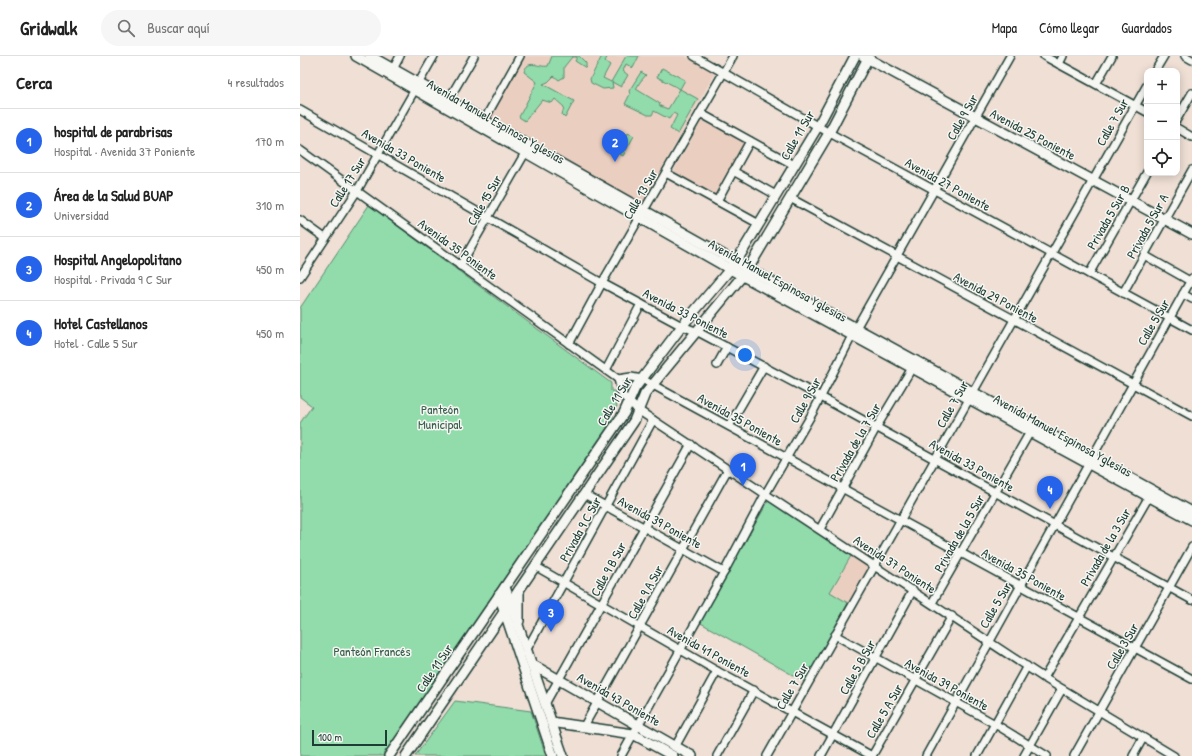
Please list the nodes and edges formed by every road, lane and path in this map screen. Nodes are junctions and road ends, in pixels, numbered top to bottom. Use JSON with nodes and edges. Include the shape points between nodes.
{"nodes":[{"id":1,"x":356,"y":56,"type":"edge"},
{"id":2,"x":370,"y":56,"type":"edge"},
{"id":3,"x":400,"y":56,"type":"edge"},
{"id":4,"x":434,"y":56,"type":"edge"},
{"id":5,"x":474,"y":56,"type":"edge"},
{"id":6,"x":520,"y":56,"type":"edge"},
{"id":7,"x":694,"y":56,"type":"edge"},
{"id":8,"x":733,"y":56,"type":"edge"},
{"id":9,"x":855,"y":56,"type":"edge"},
{"id":10,"x":1010,"y":56,"type":"edge"},
{"id":11,"x":1044,"y":56,"type":"edge"},
{"id":12,"x":1063,"y":56,"type":"edge"},
{"id":13,"x":1112,"y":56,"type":"edge"},
{"id":14,"x":1164,"y":56,"type":"edge"},
{"id":15,"x":1186,"y":56,"type":"edge"},
{"id":16,"x":866,"y":57,"type":"edge"},
{"id":17,"x":1192,"y":60,"type":"edge"},
{"id":18,"x":1059,"y":64,"type":"junction"},
{"id":19,"x":1157,"y":68,"type":"edge"},
{"id":20,"x":391,"y":72,"type":"junction"},
{"id":21,"x":723,"y":72,"type":"junction"},
{"id":22,"x":1096,"y":84,"type":"junction"},
{"id":23,"x":417,"y":86,"type":"junction"},
{"id":24,"x":1144,"y":90,"type":"edge"},
{"id":25,"x":1192,"y":93,"type":"edge"},
{"id":26,"x":447,"y":103,"type":"junction"},
{"id":27,"x":1135,"y":106,"type":"junction"},
{"id":28,"x":300,"y":110,"type":"edge"},
{"id":29,"x":1144,"y":110,"type":"edge"},
{"id":30,"x":700,"y":113,"type":"junction"},
{"id":31,"x":1180,"y":115,"type":"edge"},
{"id":32,"x":976,"y":117,"type":"junction"},
{"id":33,"x":482,"y":124,"type":"junction"},
{"id":34,"x":818,"y":126,"type":"junction"},
{"id":35,"x":1180,"y":130,"type":"edge"},
{"id":36,"x":829,"y":132,"type":"junction"},
{"id":37,"x":1192,"y":137,"type":"edge"},
{"id":38,"x":750,"y":141,"type":"junction"},
{"id":39,"x":300,"y":150,"type":"edge"},
{"id":40,"x":527,"y":150,"type":"junction"},
{"id":41,"x":378,"y":154,"type":"junction"},
{"id":42,"x":794,"y":165,"type":"junction"},
{"id":43,"x":1192,"y":170,"type":"edge"},
{"id":44,"x":733,"y":171,"type":"junction"},
{"id":45,"x":666,"y":173,"type":"junction"},
{"id":46,"x":1145,"y":176,"type":"edge"},
{"id":47,"x":1093,"y":181,"type":"junction"},
{"id":48,"x":1189,"y":183,"type":"edge"},
{"id":49,"x":935,"y":190,"type":"junction"},
{"id":50,"x":356,"y":191,"type":"junction"},
{"id":51,"x":776,"y":195,"type":"junction"},
{"id":52,"x":790,"y":198,"type":"junction"},
{"id":53,"x":717,"y":201,"type":"junction"},
{"id":54,"x":1131,"y":201,"type":"junction"},
{"id":55,"x":643,"y":214,"type":"junction"},
{"id":56,"x":488,"y":218,"type":"junction"},
{"id":57,"x":1164,"y":219,"type":"junction"},
{"id":58,"x":300,"y":220,"type":"edge"},
{"id":59,"x":759,"y":224,"type":"junction"},
{"id":60,"x":1192,"y":234,"type":"edge"},
{"id":61,"x":325,"y":238,"type":"junction"},
{"id":62,"x":1052,"y":254,"type":"junction"},
{"id":63,"x":1144,"y":255,"type":"junction"},
{"id":64,"x":897,"y":257,"type":"junction"},
{"id":65,"x":460,"y":266,"type":"junction"},
{"id":66,"x":733,"y":266,"type":"junction"},
{"id":67,"x":301,"y":272,"type":"edge"},
{"id":68,"x":746,"y":272,"type":"junction"},
{"id":69,"x":1089,"y":274,"type":"junction"},
{"id":70,"x":1191,"y":280,"type":"edge"},
{"id":71,"x":602,"y":283,"type":"junction"},
{"id":72,"x":1123,"y":293,"type":"junction"},
{"id":73,"x":1183,"y":294,"type":"junction"},
{"id":74,"x":1192,"y":299,"type":"edge"},
{"id":75,"x":641,"y":304,"type":"junction"},
{"id":76,"x":1169,"y":317,"type":"junction"},
{"id":77,"x":1013,"y":319,"type":"junction"},
{"id":78,"x":682,"y":326,"type":"junction"},
{"id":79,"x":1192,"y":330,"type":"edge"},
{"id":80,"x":698,"y":332,"type":"junction"},
{"id":81,"x":854,"y":332,"type":"junction"},
{"id":82,"x":569,"y":344,"type":"junction"},
{"id":83,"x":727,"y":347,"type":"junction"},
{"id":84,"x":717,"y":365,"type":"dead end"},
{"id":85,"x":764,"y":366,"type":"junction"},
{"id":86,"x":912,"y":368,"type":"junction"},
{"id":87,"x":606,"y":370,"type":"junction"},
{"id":88,"x":618,"y":379,"type":"junction"},
{"id":89,"x":642,"y":379,"type":"junction"},
{"id":90,"x":1132,"y":384,"type":"junction"},
{"id":91,"x":656,"y":387,"type":"junction"},
{"id":92,"x":970,"y":395,"type":"junction"},
{"id":93,"x":821,"y":396,"type":"junction"},
{"id":94,"x":628,"y":403,"type":"junction"},
{"id":95,"x":638,"y":410,"type":"junction"},
{"id":96,"x":1192,"y":416,"type":"edge"},
{"id":97,"x":653,"y":420,"type":"junction"},
{"id":98,"x":729,"y":426,"type":"junction"},
{"id":99,"x":876,"y":428,"type":"junction"},
{"id":100,"x":1030,"y":432,"type":"junction"},
{"id":101,"x":690,"y":444,"type":"junction"},
{"id":102,"x":786,"y":458,"type":"junction"},
{"id":103,"x":935,"y":458,"type":"junction"},
{"id":104,"x":1090,"y":460,"type":"junction"},
{"id":105,"x":728,"y":469,"type":"junction"},
{"id":106,"x":842,"y":489,"type":"junction"},
{"id":107,"x":997,"y":492,"type":"junction"},
{"id":108,"x":766,"y":493,"type":"junction"},
{"id":109,"x":1150,"y":493,"type":"junction"},
{"id":110,"x":584,"y":494,"type":"junction"},
{"id":111,"x":606,"y":506,"type":"junction"},
{"id":112,"x":1192,"y":512,"type":"edge"},
{"id":113,"x":901,"y":520,"type":"junction"},
{"id":114,"x":1192,"y":520,"type":"edge"},
{"id":115,"x":1054,"y":524,"type":"junction"},
{"id":116,"x":644,"y":528,"type":"junction"},
{"id":117,"x":820,"y":529,"type":"junction"},
{"id":118,"x":1192,"y":548,"type":"edge"},
{"id":119,"x":683,"y":549,"type":"junction"},
{"id":120,"x":961,"y":554,"type":"junction"},
{"id":121,"x":1113,"y":556,"type":"junction"},
{"id":122,"x":875,"y":565,"type":"junction"},
{"id":123,"x":535,"y":566,"type":"junction"},
{"id":124,"x":724,"y":572,"type":"junction"},
{"id":125,"x":564,"y":582,"type":"junction"},
{"id":126,"x":1020,"y":586,"type":"junction"},
{"id":127,"x":505,"y":587,"type":"junction"},
{"id":128,"x":1169,"y":587,"type":"junction"},
{"id":129,"x":519,"y":590,"type":"junction"},
{"id":130,"x":912,"y":590,"type":"junction"},
{"id":131,"x":500,"y":595,"type":"junction"},
{"id":132,"x":1192,"y":600,"type":"edge"},
{"id":133,"x":510,"y":603,"type":"junction"},
{"id":134,"x":932,"y":603,"type":"junction"},
{"id":135,"x":602,"y":604,"type":"junction"},
{"id":136,"x":505,"y":611,"type":"junction"},
{"id":137,"x":952,"y":616,"type":"junction"},
{"id":138,"x":1078,"y":618,"type":"junction"},
{"id":139,"x":640,"y":626,"type":"junction"},
{"id":140,"x":519,"y":628,"type":"junction"},
{"id":141,"x":835,"y":635,"type":"junction"},
{"id":142,"x":989,"y":640,"type":"junction"},
{"id":143,"x":1135,"y":648,"type":"junction"},
{"id":144,"x":527,"y":649,"type":"junction"},
{"id":145,"x":680,"y":649,"type":"junction"},
{"id":146,"x":876,"y":658,"type":"junction"},
{"id":147,"x":532,"y":665,"type":"junction"},
{"id":148,"x":1027,"y":666,"type":"junction"},
{"id":149,"x":717,"y":671,"type":"junction"},
{"id":150,"x":1044,"y":678,"type":"junction"},
{"id":151,"x":559,"y":680,"type":"junction"},
{"id":152,"x":915,"y":680,"type":"junction"},
{"id":153,"x":1192,"y":680,"type":"edge"},
{"id":154,"x":1062,"y":689,"type":"junction"},
{"id":155,"x":754,"y":690,"type":"junction"},
{"id":156,"x":597,"y":702,"type":"junction"},
{"id":157,"x":956,"y":702,"type":"junction"},
{"id":158,"x":545,"y":704,"type":"junction"},
{"id":159,"x":792,"y":711,"type":"junction"},
{"id":160,"x":1098,"y":712,"type":"junction"},
{"id":161,"x":552,"y":722,"type":"junction"},
{"id":162,"x":995,"y":724,"type":"junction"},
{"id":163,"x":638,"y":725,"type":"junction"},
{"id":164,"x":584,"y":726,"type":"junction"},
{"id":165,"x":633,"y":734,"type":"junction"},
{"id":166,"x":833,"y":735,"type":"junction"},
{"id":167,"x":1143,"y":738,"type":"junction"},
{"id":168,"x":1030,"y":746,"type":"junction"},
{"id":169,"x":672,"y":753,"type":"edge"},
{"id":170,"x":390,"y":756,"type":"edge"},
{"id":171,"x":406,"y":756,"type":"edge"},
{"id":172,"x":553,"y":756,"type":"edge"},
{"id":173,"x":564,"y":756,"type":"edge"},
{"id":174,"x":621,"y":756,"type":"edge"},
{"id":175,"x":692,"y":756,"type":"edge"},
{"id":176,"x":717,"y":756,"type":"edge"},
{"id":177,"x":767,"y":756,"type":"edge"},
{"id":178,"x":821,"y":756,"type":"edge"},
{"id":179,"x":872,"y":756,"type":"edge"},
{"id":180,"x":926,"y":756,"type":"edge"},
{"id":181,"x":977,"y":756,"type":"edge"},
{"id":182,"x":1024,"y":756,"type":"edge"},
{"id":183,"x":1047,"y":756,"type":"edge"},
{"id":184,"x":1074,"y":756,"type":"edge"},
{"id":185,"x":1132,"y":756,"type":"edge"},
{"id":186,"x":1174,"y":756,"type":"edge"}],
"edges":[{"from":1,"to":20,"type":"main road","name":"Avenida Manuel Espinosa Yglesias"},
{"from":2,"to":20,"type":"main road","name":"Avenida Manuel Espinosa Yglesias"},
{"from":3,"to":20,"type":"street"},
{"from":4,"to":23,"type":"street","name":"Calle 17 Sur"},
{"from":5,"to":26,"type":"street"},
{"from":6,"to":33,"type":"street"},
{"from":7,"to":21,"type":"street","name":"Avenida 27 Poniente"},
{"from":8,"to":21,"type":"street","name":"Calle 13 Sur"},
{"from":9,"to":34,"type":"main road","name":"Calle 11 Sur"},
{"from":10,"to":32,"type":"street","name":"Calle 9 Sur"},
{"from":11,"to":18,"type":"street"},
{"from":12,"to":18,"type":"street"},
{"from":13,"to":22,"type":"street"},
{"from":14,"to":19,"type":"street"},
{"from":15,"to":17,"type":"street"},
{"from":16,"to":32,"type":"main road","name":"Avenida 25 Poniente"},
{"from":16,"to":36,"type":"main road","name":"Calle 11 Sur"},
{"from":18,"to":22,"type":"street"},
{"from":20,"to":23,"type":"main road","name":"Avenida Manuel Espinosa Yglesias"},
{"from":21,"to":30,"type":"street","name":"Calle 13 Sur"},
{"from":21,"to":34,"type":"street","name":"Avenida 27 Poniente"},
{"from":22,"to":27,"type":"street"},
{"from":23,"to":26,"type":"main road","name":"Avenida Manuel Espinosa Yglesias"},
{"from":23,"to":41,"type":"street","name":"Calle 17 Sur"},
{"from":24,"to":27,"type":"street","name":"Calle 7 Sur"},
{"from":25,"to":31,"type":"street"},
{"from":26,"to":33,"type":"main road","name":"Avenida Manuel Espinosa Yglesias"},
{"from":27,"to":29,"type":"street"},
{"from":27,"to":47,"type":"street","name":"Calle 7 Sur"},
{"from":28,"to":41,"type":"street","name":"Avenida 33 Poniente"},
{"from":30,"to":38,"type":"street"},
{"from":30,"to":45,"type":"street","name":"Calle 13 Sur"},
{"from":32,"to":47,"type":"main road","name":"Avenida 25 Poniente"},
{"from":32,"to":49,"type":"street","name":"Calle 9 Sur"},
{"from":33,"to":40,"type":"main road","name":"Avenida Manuel Espinosa Yglesias"},
{"from":34,"to":36,"type":"street","name":"Avenida 27 Poniente"},
{"from":34,"to":42,"type":"main road","name":"Calle 11 Sur"},
{"from":35,"to":37,"type":"street"},
{"from":36,"to":49,"type":"street","name":"Avenida 27 Poniente"},
{"from":36,"to":52,"type":"main road","name":"Calle 11 Sur"},
{"from":38,"to":42,"type":"street"},
{"from":38,"to":44,"type":"street"},
{"from":39,"to":50,"type":"street","name":"Avenida 35 Poniente"},
{"from":40,"to":55,"type":"main road","name":"Avenida Manuel Espinosa Yglesias"},
{"from":40,"to":56,"type":"street","name":"Calle 15 Sur"},
{"from":41,"to":50,"type":"street","name":"Calle 17 Sur"},
{"from":41,"to":56,"type":"street","name":"Avenida 33 Poniente"},
{"from":42,"to":51,"type":"main road","name":"Calle 11 Sur"},
{"from":43,"to":48,"type":"street","name":"Privada 5 Sur A"},
{"from":44,"to":51,"type":"street"},
{"from":44,"to":53,"type":"street"},
{"from":45,"to":53,"type":"street"},
{"from":45,"to":55,"type":"street","name":"Calle 13 Sur"},
{"from":46,"to":54,"type":"street","name":"Privada 5 Sur B"},
{"from":47,"to":54,"type":"main road","name":"Avenida 25 Poniente"},
{"from":47,"to":62,"type":"street","name":"Calle 7 Sur"},
{"from":48,"to":57,"type":"street","name":"Privada 5 Sur A"},
{"from":49,"to":62,"type":"street","name":"Avenida 27 Poniente"},
{"from":49,"to":64,"type":"street","name":"Calle 9 Sur"},
{"from":50,"to":61,"type":"street","name":"Calle 17 Sur"},
{"from":50,"to":65,"type":"street","name":"Avenida 35 Poniente"},
{"from":51,"to":59,"type":"main road","name":"Calle 11 Sur"},
{"from":52,"to":64,"type":"street","name":"Avenida 29 Poniente"},
{"from":52,"to":68,"type":"main road","name":"Calle 11 Sur"},
{"from":53,"to":59,"type":"street"},
{"from":54,"to":57,"type":"main road","name":"Avenida 25 Poniente"},
{"from":54,"to":69,"type":"street","name":"Privada 5 Sur B"},
{"from":55,"to":66,"type":"main road","name":"Avenida Manuel Espinosa Yglesias"},
{"from":55,"to":71,"type":"street","name":"Calle 13 Sur"},
{"from":56,"to":65,"type":"street","name":"Calle 15 Sur"},
{"from":56,"to":71,"type":"street","name":"Avenida 33 Poniente"},
{"from":57,"to":60,"type":"main road","name":"Avenida 25 Poniente"},
{"from":57,"to":63,"type":"street","name":"Privada 5 Sur A"},
{"from":58,"to":61,"type":"street"},
{"from":59,"to":66,"type":"main road","name":"Calle 11 Sur"},
{"from":61,"to":67,"type":"street","name":"Calle 17 Sur"},
{"from":62,"to":69,"type":"street","name":"Avenida 27 Poniente"},
{"from":62,"to":77,"type":"street","name":"Calle 7 Sur"},
{"from":63,"to":70,"type":"street"},
{"from":63,"to":72,"type":"street","name":"Privada 5 Sur A"},
{"from":64,"to":77,"type":"street","name":"Avenida 29 Poniente"},
{"from":64,"to":81,"type":"street","name":"Calle 9 Sur"},
{"from":65,"to":82,"type":"street","name":"Avenida 35 Poniente"},
{"from":66,"to":68,"type":"main road","name":"Avenida Manuel Espinosa Yglesias"},
{"from":66,"to":78,"type":"main road","name":"Calle 11 Sur"},
{"from":68,"to":80,"type":"main road","name":"Calle 11 Sur"},
{"from":68,"to":81,"type":"main road","name":"Avenida Manuel Espinosa Yglesias"},
{"from":69,"to":72,"type":"street","name":"Avenida 27 Poniente"},
{"from":70,"to":73,"type":"street","name":"Calle 5 Sur"},
{"from":71,"to":75,"type":"street","name":"Avenida 33 Poniente"},
{"from":71,"to":82,"type":"street","name":"Calle 13 Sur"},
{"from":72,"to":76,"type":"street","name":"Avenida 27 Poniente"},
{"from":73,"to":74,"type":"street"},
{"from":73,"to":76,"type":"street","name":"Calle 5 Sur"},
{"from":75,"to":78,"type":"street","name":"Avenida 33 Poniente"},
{"from":75,"to":87,"type":"street"},
{"from":76,"to":79,"type":"street","name":"Avenida 27 Poniente"},
{"from":76,"to":90,"type":"street","name":"Calle 5 Sur"},
{"from":77,"to":90,"type":"street","name":"Avenida 29 Poniente"},
{"from":77,"to":92,"type":"street","name":"Calle 7 Sur"},
{"from":78,"to":80,"type":"street","name":"Avenida 33 Poniente"},
{"from":78,"to":89,"type":"main road","name":"Calle 11 Sur"},
{"from":80,"to":83,"type":"street","name":"Avenida 33 Poniente"},
{"from":80,"to":91,"type":"main road","name":"Calle 11 Sur","via":[[660,376]]},
{"from":81,"to":86,"type":"main road","name":"Avenida Manuel Espinosa Yglesias"},
{"from":81,"to":92,"type":"main road","name":"Avenida Manuel Espinosa Yglesias"},
{"from":81,"to":93,"type":"street","name":"Calle 9 Sur"},
{"from":82,"to":87,"type":"street","name":"Avenida 35 Poniente"},
{"from":83,"to":84,"type":"street"},
{"from":83,"to":85,"type":"street","name":"Avenida 33 Poniente"},
{"from":85,"to":93,"type":"street","name":"Avenida 33 Poniente"},
{"from":85,"to":98,"type":"street"},
{"from":86,"to":92,"type":"main road","name":"Avenida Manuel Espinosa Yglesias"},
{"from":86,"to":99,"type":"street","name":"Privada de la 7 Sur"},
{"from":87,"to":88,"type":"street","name":"Avenida 35 Poniente"},
{"from":88,"to":89,"type":"street","name":"Avenida 35 Poniente"},
{"from":88,"to":94,"type":"street","name":"Avenida 37 Poniente","via":[[620,390]]},
{"from":89,"to":91,"type":"street","name":"Avenida 35 Poniente"},
{"from":89,"to":94,"type":"main road","name":"Calle 11 Sur"},
{"from":90,"to":96,"type":"street","name":"Avenida 29 Poniente"},
{"from":90,"to":104,"type":"street","name":"Calle 5 Sur"},
{"from":91,"to":95,"type":"main road","name":"Calle 11 Sur","via":[[645,394]]},
{"from":91,"to":98,"type":"street","name":"Avenida 35 Poniente"},
{"from":92,"to":100,"type":"main road","name":"Avenida Manuel Espinosa Yglesias"},
{"from":92,"to":103,"type":"street","name":"Calle 7 Sur"},
{"from":92,"to":104,"type":"main road","name":"Avenida Manuel Espinosa Yglesias"},
{"from":93,"to":99,"type":"street","name":"Avenida 33 Poniente"},
{"from":93,"to":102,"type":"street","name":"Calle 9 Sur"},
{"from":94,"to":95,"type":"street","name":"Avenida 37 Poniente"},
{"from":94,"to":127,"type":"main road","name":"Calle 11 Sur","via":[[624,413]]},
{"from":95,"to":97,"type":"street","name":"Avenida 37 Poniente"},
{"from":95,"to":110,"type":"main road","name":"Calle 11 Sur","via":[[634,421]]},
{"from":97,"to":101,"type":"street","name":"Avenida 37 Poniente"},
{"from":97,"to":111,"type":"street","name":"Privada 9 C Sur"},
{"from":98,"to":102,"type":"street","name":"Avenida 35 Poniente"},
{"from":99,"to":103,"type":"street","name":"Avenida 33 Poniente"},
{"from":99,"to":106,"type":"street","name":"Privada de la 7 Sur"},
{"from":100,"to":104,"type":"main road","name":"Avenida Manuel Espinosa Yglesias"},
{"from":100,"to":107,"type":"street","name":"Privada de la 5 Sur"},
{"from":101,"to":105,"type":"street","name":"Avenida 37 Poniente"},
{"from":101,"to":116,"type":"street","name":"Calle 9 B Sur"},
{"from":102,"to":106,"type":"street","name":"Avenida 35 Poniente"},
{"from":102,"to":108,"type":"street","name":"Calle 9 Sur"},
{"from":103,"to":107,"type":"street","name":"Avenida 33 Poniente"},
{"from":103,"to":113,"type":"street","name":"Calle 7 Sur"},
{"from":104,"to":109,"type":"main road","name":"Avenida Manuel Espinosa Yglesias"},
{"from":104,"to":115,"type":"street","name":"Calle 5 Sur"},
{"from":105,"to":108,"type":"street","name":"Avenida 37 Poniente"},
{"from":105,"to":119,"type":"street","name":"Calle 9 A Sur"},
{"from":106,"to":113,"type":"street","name":"Avenida 35 Poniente"},
{"from":106,"to":117,"type":"street","name":"Privada de la 7 Sur"},
{"from":107,"to":115,"type":"street","name":"Avenida 33 Poniente"},
{"from":107,"to":120,"type":"street","name":"Privada de la 5 Sur"},
{"from":108,"to":117,"type":"street","name":"Avenida 37 Poniente"},
{"from":108,"to":124,"type":"street","name":"Calle 9 Sur"},
{"from":109,"to":112,"type":"main road","name":"Avenida Manuel Espinosa Yglesias"},
{"from":109,"to":114,"type":"main road","name":"Avenida Manuel Espinosa Yglesias"},
{"from":109,"to":121,"type":"street","name":"Privada de la 3 Sur"},
{"from":110,"to":111,"type":"street","name":"Avenida 39 Poniente"},
{"from":110,"to":123,"type":"main road","name":"Calle 11 Sur"},
{"from":111,"to":116,"type":"street","name":"Avenida 39 Poniente"},
{"from":111,"to":125,"type":"street","name":"Privada 9 C Sur"},
{"from":113,"to":120,"type":"street","name":"Avenida 35 Poniente"},
{"from":113,"to":122,"type":"street","name":"Calle 7 Sur"},
{"from":115,"to":121,"type":"street","name":"Avenida 33 Poniente"},
{"from":115,"to":126,"type":"street","name":"Calle 5 Sur"},
{"from":116,"to":119,"type":"street","name":"Avenida 39 Poniente"},
{"from":116,"to":135,"type":"street","name":"Calle 9 B Sur"},
{"from":117,"to":122,"type":"street","name":"Avenida 37 Poniente"},
{"from":118,"to":128,"type":"street","name":"Calle 3 Sur"},
{"from":119,"to":124,"type":"street","name":"Avenida 39 Poniente"},
{"from":119,"to":139,"type":"street","name":"Calle 9 A Sur"},
{"from":120,"to":126,"type":"street","name":"Avenida 35 Poniente"},
{"from":120,"to":134,"type":"street","name":"Privada de la 5 Sur"},
{"from":121,"to":128,"type":"street","name":"Avenida 33 Poniente"},
{"from":121,"to":138,"type":"street","name":"Privada de la 3 Sur"},
{"from":122,"to":130,"type":"street","name":"Avenida 37 Poniente"},
{"from":122,"to":141,"type":"street","name":"Calle 7 Sur"},
{"from":123,"to":125,"type":"street","name":"Avenida 41 Poniente"},
{"from":123,"to":129,"type":"main road","name":"Calle 11 Sur"},
{"from":124,"to":145,"type":"street","name":"Calle 9 Sur"},
{"from":125,"to":135,"type":"street","name":"Avenida 41 Poniente"},
{"from":125,"to":144,"type":"street","name":"Privada 9 C Sur"},
{"from":126,"to":138,"type":"street","name":"Avenida 35 Poniente"},
{"from":126,"to":142,"type":"street","name":"Calle 5 Sur"},
{"from":127,"to":131,"type":"main road","name":"Calle 11 Sur"},
{"from":127,"to":133,"type":"main road"},
{"from":128,"to":132,"type":"street","name":"Avenida 33 Poniente"},
{"from":128,"to":143,"type":"street","name":"Calle 3 Sur"},
{"from":129,"to":133,"type":"main road","name":"Calle 11 Sur"},
{"from":129,"to":140,"type":"main road"},
{"from":130,"to":134,"type":"street","name":"Avenida 37 Poniente"},
{"from":130,"to":146,"type":"street","name":"Calle 5 B Sur"},
{"from":131,"to":136,"type":"main road"},
{"from":131,"to":170,"type":"main road","name":"Calle 11 Sur"},
{"from":133,"to":136,"type":"main road","name":"Calle 11 Sur"},
{"from":133,"to":140,"type":"main road"},
{"from":134,"to":137,"type":"street","name":"Avenida 37 Poniente"},
{"from":135,"to":139,"type":"street","name":"Avenida 41 Poniente"},
{"from":135,"to":151,"type":"street","name":"Calle 9 B Sur"},
{"from":136,"to":171,"type":"main road","name":"Calle 11 Sur"},
{"from":136,"to":172,"type":"main road"},
{"from":137,"to":142,"type":"street","name":"Avenida 37 Poniente"},
{"from":137,"to":152,"type":"street","name":"Calle 5 A Sur"},
{"from":138,"to":143,"type":"street","name":"Avenida 35 Poniente"},
{"from":138,"to":150,"type":"street","name":"Privada de la 3 Sur"},
{"from":139,"to":145,"type":"street","name":"Avenida 41 Poniente"},
{"from":139,"to":156,"type":"street","name":"Calle 9 A Sur"},
{"from":140,"to":144,"type":"main road"},
{"from":141,"to":146,"type":"street","name":"Avenida 39 Poniente"},
{"from":141,"to":159,"type":"street","name":"Calle 7 Sur"},
{"from":142,"to":148,"type":"street","name":"Avenida 37 Poniente"},
{"from":142,"to":157,"type":"street","name":"Calle 5 Sur"},
{"from":143,"to":153,"type":"street","name":"Avenida 35 Poniente"},
{"from":143,"to":160,"type":"street","name":"Calle 3 Sur"},
{"from":144,"to":147,"type":"main road"},
{"from":145,"to":149,"type":"street","name":"Avenida 41 Poniente"},
{"from":145,"to":163,"type":"street","name":"Calle 9 Sur"},
{"from":146,"to":152,"type":"street","name":"Avenida 39 Poniente"},
{"from":146,"to":166,"type":"street","name":"Calle 5 B Sur"},
{"from":147,"to":151,"type":"main road","name":"Avenida 43 Poniente"},
{"from":147,"to":158,"type":"main road"},
{"from":148,"to":150,"type":"street","name":"Avenida 37 Poniente"},
{"from":148,"to":162,"type":"street"},
{"from":149,"to":155,"type":"street","name":"Avenida 41 Poniente"},
{"from":149,"to":169,"type":"street"},
{"from":150,"to":154,"type":"street","name":"Avenida 37 Poniente"},
{"from":151,"to":156,"type":"main road","name":"Avenida 43 Poniente"},
{"from":151,"to":158,"type":"street","name":"Calle 9 B Sur"},
{"from":152,"to":157,"type":"street","name":"Avenida 39 Poniente"},
{"from":152,"to":179,"type":"street","name":"Calle 5 A Sur"},
{"from":154,"to":160,"type":"street","name":"Avenida 37 Poniente"},
{"from":154,"to":168,"type":"street"},
{"from":155,"to":159,"type":"street","name":"Avenida 41 Poniente"},
{"from":155,"to":176,"type":"street"},
{"from":156,"to":163,"type":"main road","name":"Avenida 43 Poniente"},
{"from":156,"to":164,"type":"street","name":"Calle 9 A Sur"},
{"from":157,"to":162,"type":"street","name":"Avenida 39 Poniente"},
{"from":157,"to":180,"type":"street","name":"Calle 5 Sur"},
{"from":158,"to":161,"type":"main road"},
{"from":159,"to":166,"type":"street","name":"Avenida 41 Poniente"},
{"from":159,"to":177,"type":"street","name":"Calle 7 Sur"},
{"from":160,"to":167,"type":"street","name":"Avenida 37 Poniente"},
{"from":160,"to":184,"type":"street","name":"Calle 3 Sur"},
{"from":161,"to":164,"type":"main road","name":"Avenida 43 Poniente"},
{"from":161,"to":173,"type":"main road"},
{"from":162,"to":168,"type":"street","name":"Avenida 39 Poniente"},
{"from":162,"to":181,"type":"street"},
{"from":163,"to":165,"type":"street","name":"Calle 9 Sur"},
{"from":163,"to":169,"type":"main road","name":"Avenida 43 Poniente"},
{"from":164,"to":165,"type":"main road","name":"Avenida 43 Poniente"},
{"from":165,"to":169,"type":"main road","name":"Avenida 43 Poniente"},
{"from":165,"to":174,"type":"street","name":"Calle 9 Sur"},
{"from":166,"to":178,"type":"street","name":"Calle 5 B Sur"},
{"from":166,"to":179,"type":"street","name":"Avenida 41 Poniente"},
{"from":167,"to":185,"type":"street"},
{"from":167,"to":186,"type":"street","name":"Avenida 37 Poniente"},
{"from":168,"to":182,"type":"street"},
{"from":168,"to":183,"type":"street","name":"Avenida 39 Poniente"},
{"from":169,"to":175,"type":"main road","name":"Avenida 43 Poniente"}]}
